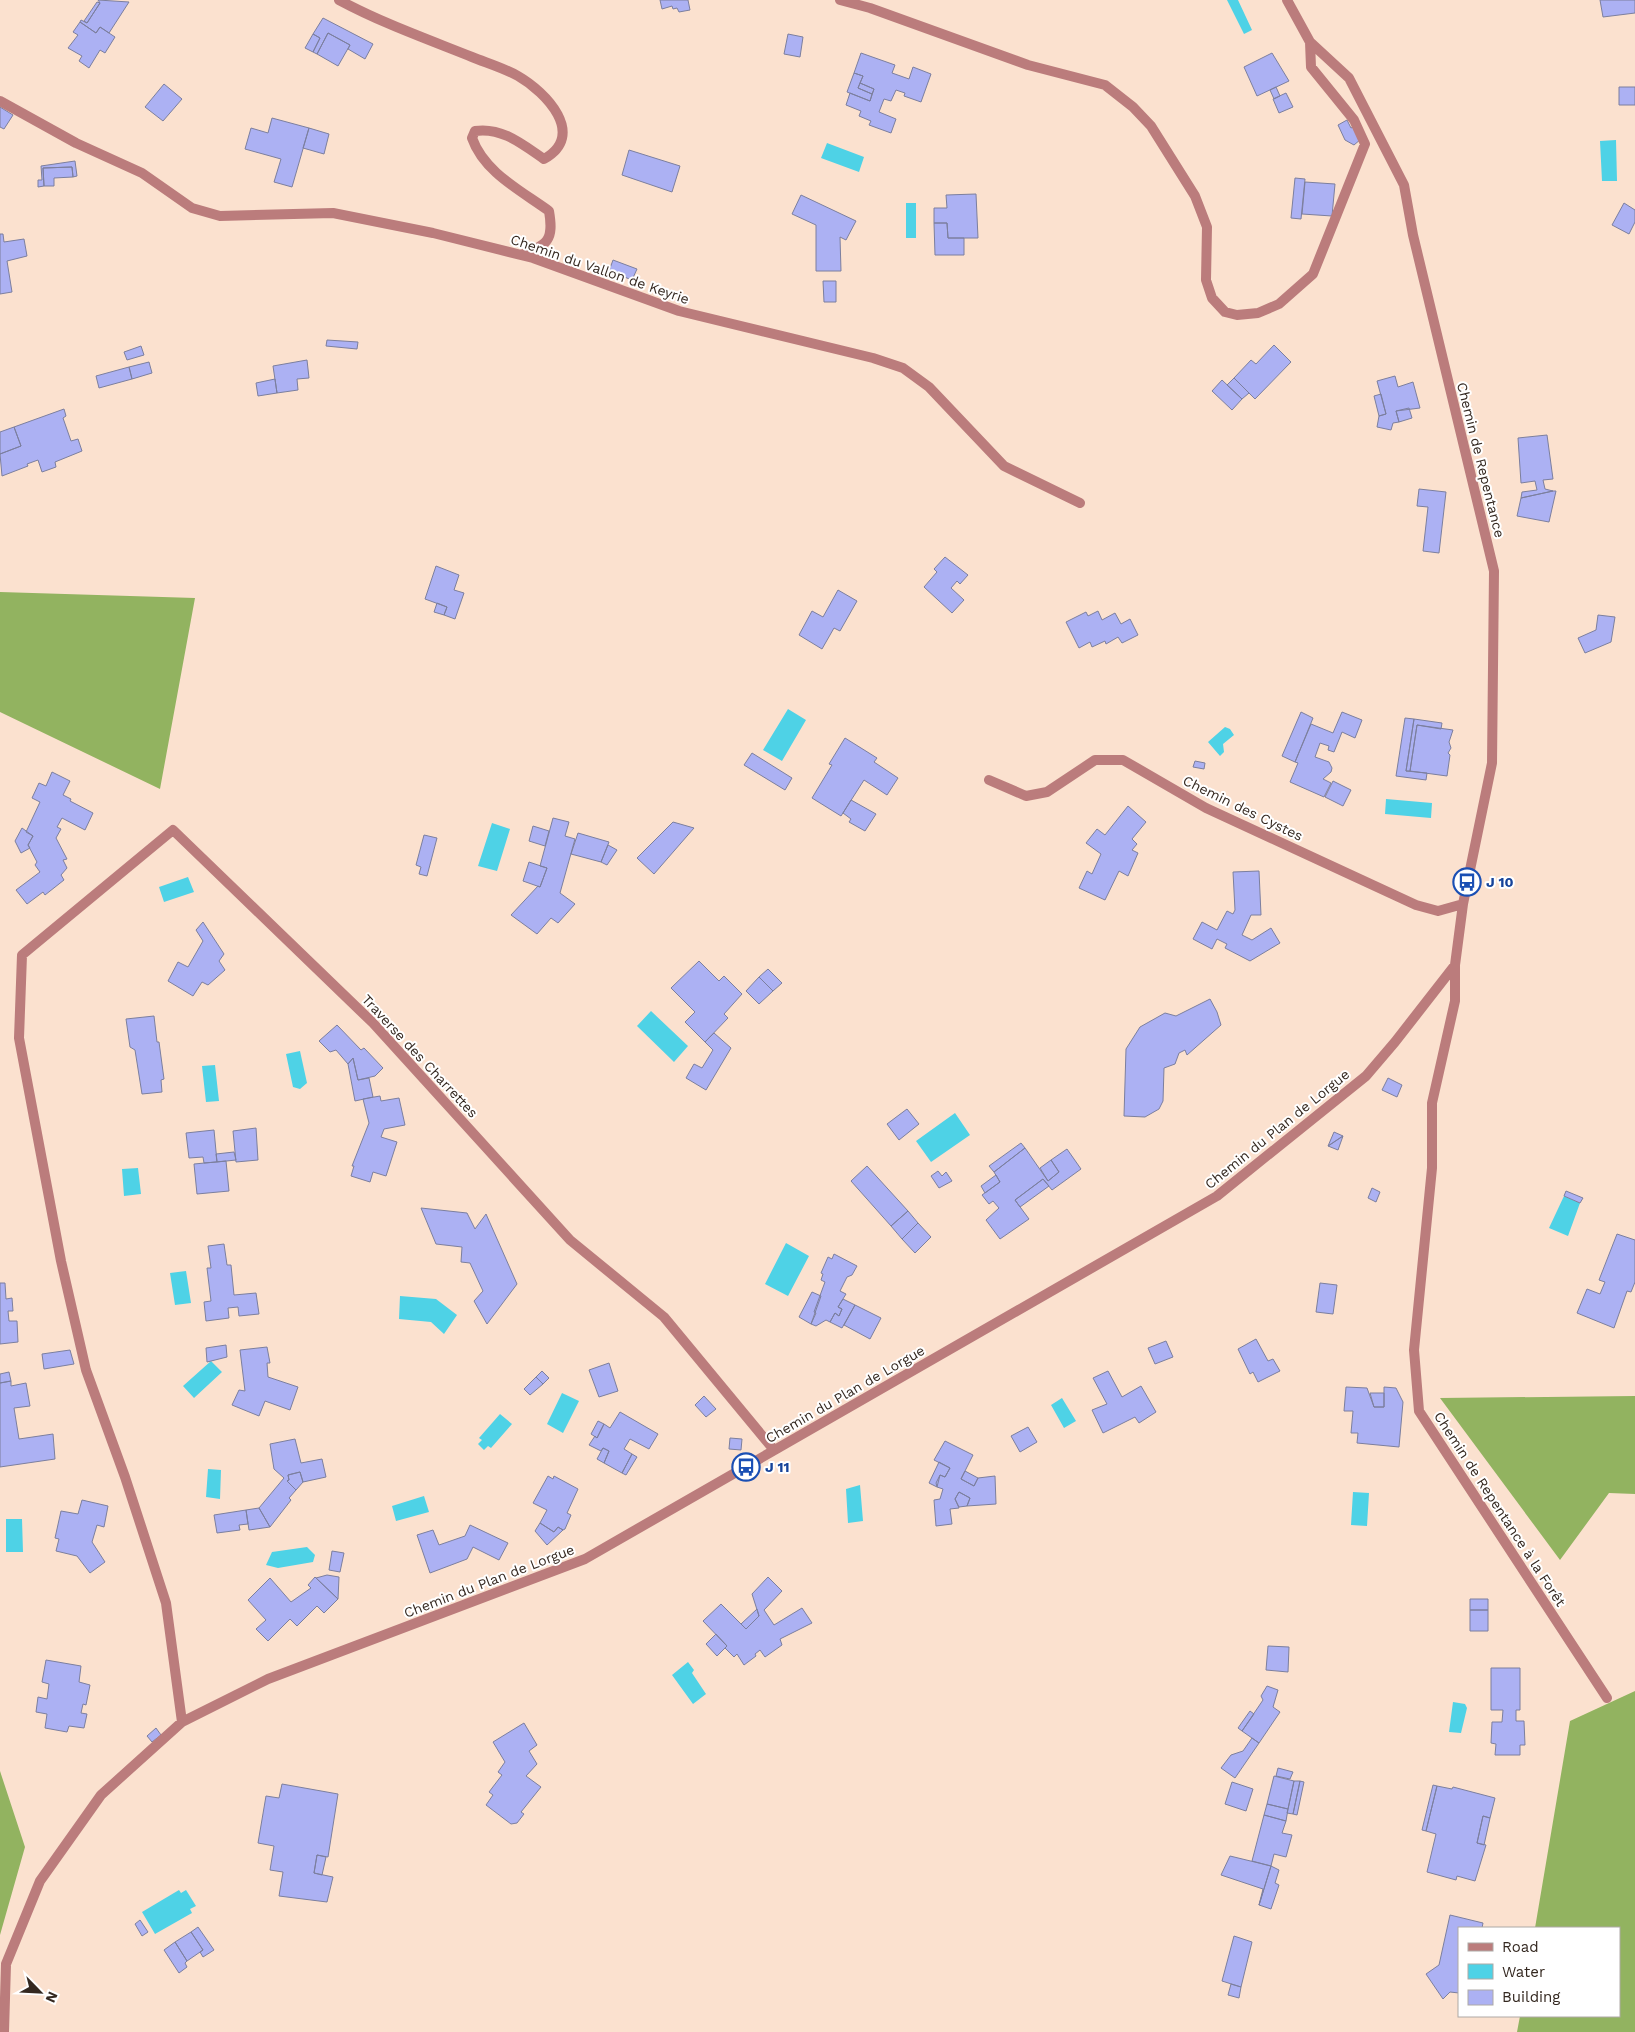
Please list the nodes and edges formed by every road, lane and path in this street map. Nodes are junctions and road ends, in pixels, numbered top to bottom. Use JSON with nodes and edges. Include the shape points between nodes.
{"nodes":[{"id":1,"x":340,"y":0,"type":"edge"},
{"id":2,"x":840,"y":0,"type":"edge"},
{"id":3,"x":1287,"y":0,"type":"edge"},
{"id":4,"x":1310,"y":42,"type":"junction"},
{"id":5,"x":0,"y":101,"type":"edge"},
{"id":6,"x":520,"y":255,"type":"junction"},
{"id":7,"x":1080,"y":503,"type":"dead end"},
{"id":8,"x":989,"y":780,"type":"dead end"},
{"id":9,"x":1463,"y":904,"type":"junction"},
{"id":10,"x":1455,"y":965,"type":"junction"},
{"id":11,"x":774,"y":1450,"type":"junction"},
{"id":12,"x":1607,"y":1698,"type":"dead end"},
{"id":13,"x":182,"y":1722,"type":"junction"},
{"id":14,"x":4,"y":2032,"type":"edge"}],
"edges":[{"from":1,"to":6,"type":"street","via":[[375,19],[518,76],[547,98],[561,119],[563,140],[556,152],[544,159],[514,138],[489,129],[475,131],[472,138],[478,154],[493,171],[548,211],[552,230],[547,241],[539,248]]},
{"from":2,"to":4,"type":"street","via":[[1028,65],[1104,85],[1132,107],[1151,126],[1195,196],[1207,227],[1206,280],[1212,298],[1225,312],[1237,315],[1258,313],[1279,304],[1313,274],[1365,144],[1354,120],[1311,67]]},
{"from":3,"to":4,"type":"street","name":"Chemin de Repentance"},
{"from":4,"to":9,"type":"street","name":"Chemin de Repentance","via":[[1349,78],[1404,185],[1413,235],[1494,571],[1492,763]]},
{"from":5,"to":6,"type":"street","name":"Chemin du Vallon de Keyrie","via":[[76,143],[142,173],[192,208],[220,216],[333,213]]},
{"from":6,"to":7,"type":"street","name":"Chemin du Vallon de Keyrie","via":[[679,312],[903,368],[929,387],[1004,466]]},
{"from":8,"to":9,"type":"street","name":"Chemin des Cystes","via":[[1026,796],[1047,792],[1095,760],[1123,760],[1206,808],[1416,905],[1438,911]]},
{"from":9,"to":10,"type":"street","name":"Chemin de Repentance"},
{"from":10,"to":11,"type":"street","name":"Chemin du Plan de Lorgue","via":[[1366,1076],[1218,1196]]},
{"from":10,"to":12,"type":"street","name":"Chemin de Repentance à la Forêt","via":[[1454,1001],[1432,1103],[1432,1168],[1414,1350],[1419,1411]]},
{"from":11,"to":13,"type":"street","name":"Chemin du Plan de Lorgue","via":[[585,1559],[268,1679]]},
{"from":11,"to":13,"type":"street","name":"Traverse des Charrettes","via":[[664,1317],[570,1240],[373,1023],[173,830],[22,955],[19,1038],[61,1261],[86,1370],[166,1603]]},
{"from":13,"to":14,"type":"street","name":"Chemin du Plan de Lorgue","via":[[101,1795],[40,1881],[6,1964]]}]}
